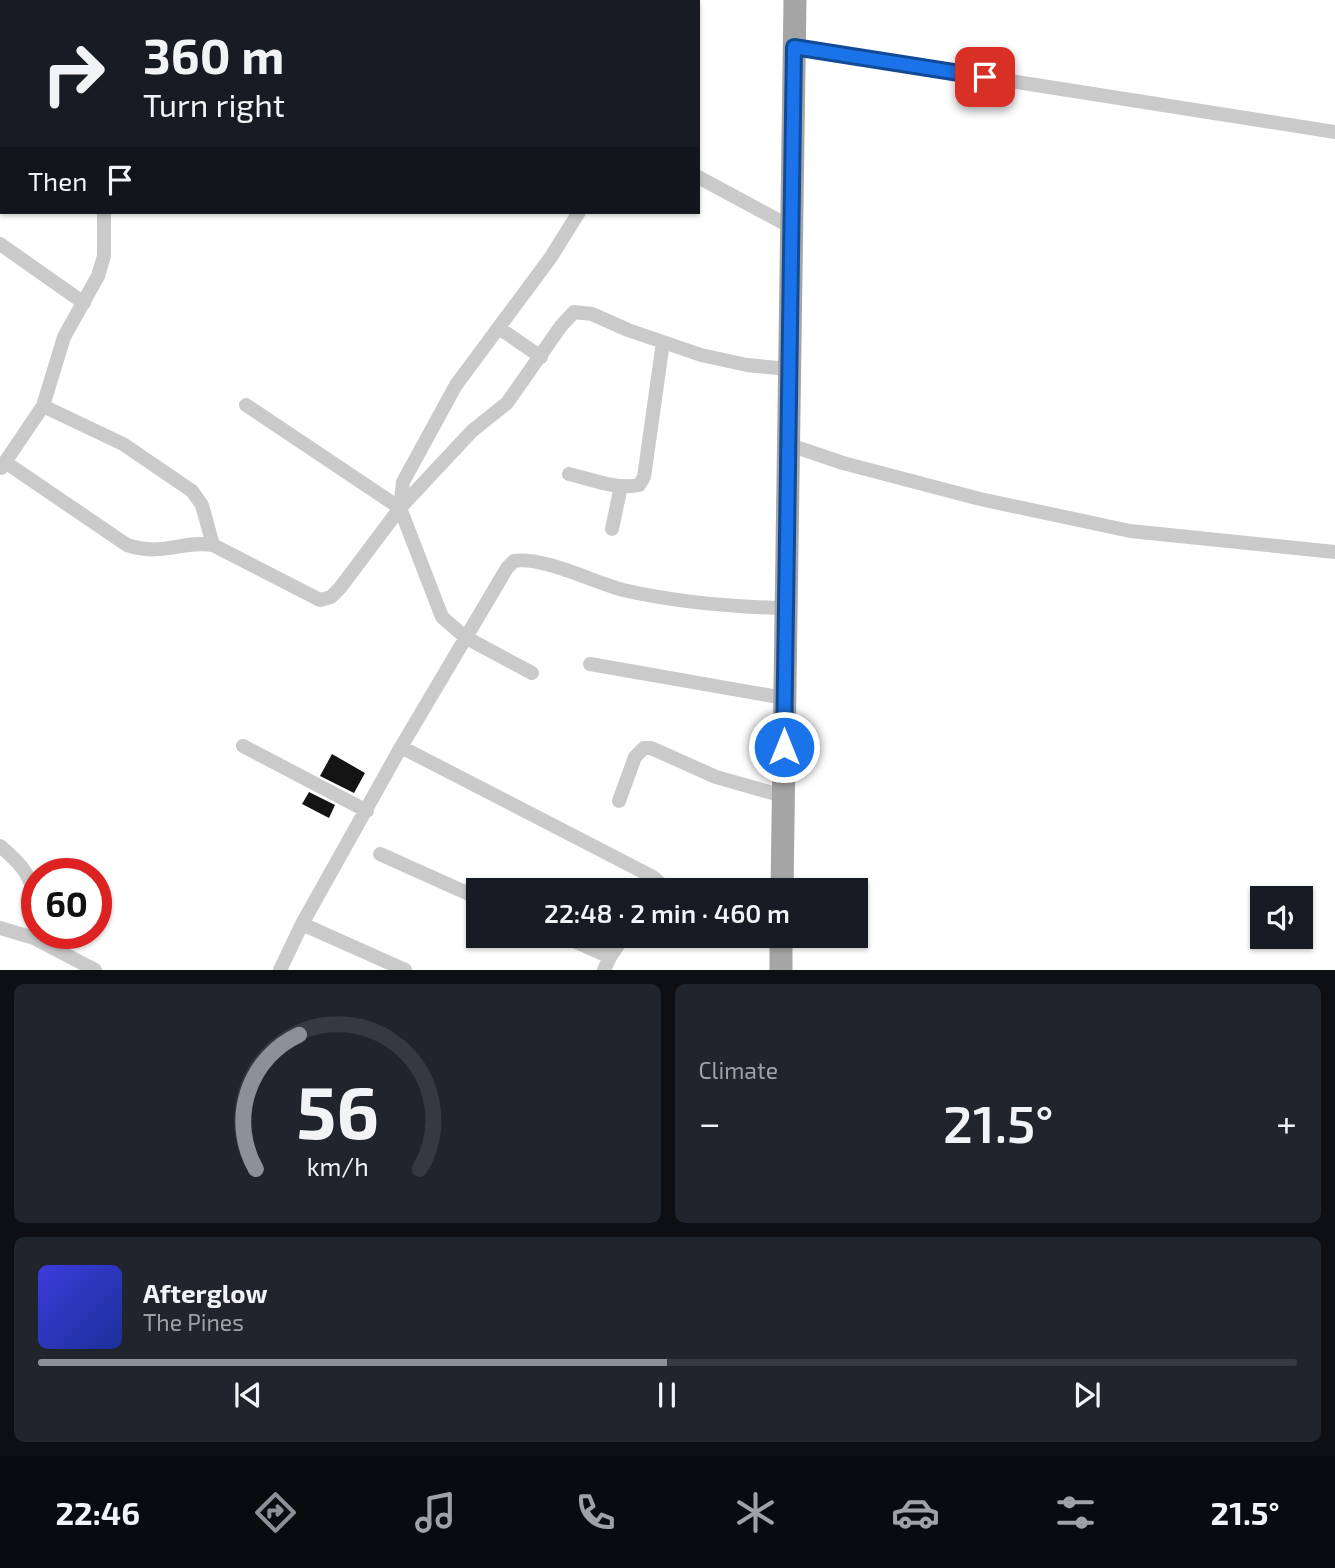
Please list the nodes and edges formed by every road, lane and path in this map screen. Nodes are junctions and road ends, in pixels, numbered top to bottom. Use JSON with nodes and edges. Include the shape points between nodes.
{"nodes":[{"id":1,"x":795,"y":0,"type":"edge"},
{"id":2,"x":794,"y":47,"type":"junction"},
{"id":3,"x":1335,"y":132,"type":"edge"},
{"id":4,"x":700,"y":178,"type":"edge"},
{"id":5,"x":104,"y":214,"type":"edge"},
{"id":6,"x":578,"y":214,"type":"edge"},
{"id":7,"x":791,"y":227,"type":"junction"},
{"id":8,"x":0,"y":244,"type":"edge"},
{"id":9,"x":84,"y":303,"type":"junction"},
{"id":10,"x":499,"y":328,"type":"junction"},
{"id":11,"x":663,"y":342,"type":"junction"},
{"id":12,"x":541,"y":356,"type":"junction"},
{"id":13,"x":789,"y":369,"type":"junction"},
{"id":14,"x":246,"y":405,"type":"dead end"},
{"id":15,"x":43,"y":406,"type":"junction"},
{"id":16,"x":787,"y":444,"type":"junction"},
{"id":17,"x":3,"y":466,"type":"edge"},
{"id":18,"x":569,"y":474,"type":"dead end"},
{"id":19,"x":621,"y":486,"type":"junction"},
{"id":20,"x":400,"y":508,"type":"junction"},
{"id":21,"x":612,"y":529,"type":"dead end"},
{"id":22,"x":213,"y":545,"type":"junction"},
{"id":23,"x":1335,"y":552,"type":"edge"},
{"id":24,"x":785,"y":608,"type":"junction"},
{"id":25,"x":465,"y":637,"type":"junction"},
{"id":26,"x":590,"y":664,"type":"dead end"},
{"id":27,"x":532,"y":673,"type":"dead end"},
{"id":28,"x":784,"y":698,"type":"junction"},
{"id":29,"x":243,"y":746,"type":"dead end"},
{"id":30,"x":401,"y":747,"type":"junction"},
{"id":31,"x":783,"y":796,"type":"junction"},
{"id":32,"x":619,"y":801,"type":"dead end"},
{"id":33,"x":367,"y":811,"type":"junction"},
{"id":34,"x":0,"y":846,"type":"edge"},
{"id":35,"x":380,"y":854,"type":"dead end"},
{"id":36,"x":21,"y":866,"type":"edge"},
{"id":37,"x":654,"y":878,"type":"edge"},
{"id":38,"x":782,"y":878,"type":"edge"},
{"id":39,"x":466,"y":893,"type":"edge"},
{"id":40,"x":302,"y":924,"type":"junction"},
{"id":41,"x":0,"y":928,"type":"edge"},
{"id":42,"x":21,"y":933,"type":"edge"},
{"id":43,"x":583,"y":948,"type":"edge"},
{"id":44,"x":616,"y":948,"type":"edge"},
{"id":45,"x":781,"y":948,"type":"edge"},
{"id":46,"x":61,"y":949,"type":"edge"},
{"id":47,"x":607,"y":963,"type":"edge"},
{"id":48,"x":95,"y":970,"type":"edge"},
{"id":49,"x":280,"y":970,"type":"edge"},
{"id":50,"x":405,"y":970,"type":"edge"},
{"id":51,"x":781,"y":970,"type":"edge"}],
"edges":[{"from":1,"to":2,"type":"main road"},
{"from":2,"to":3,"type":"street"},
{"from":2,"to":7,"type":"main road"},
{"from":4,"to":7,"type":"street"},
{"from":5,"to":9,"type":"street","via":[[104,256]]},
{"from":6,"to":10,"type":"street"},
{"from":7,"to":13,"type":"main road"},
{"from":8,"to":9,"type":"street"},
{"from":9,"to":15,"type":"street","via":[[64,337]]},
{"from":10,"to":12,"type":"street"},
{"from":10,"to":20,"type":"street","via":[[456,384],[432,425],[403,482]]},
{"from":11,"to":12,"type":"street","via":[[592,314],[574,312]]},
{"from":11,"to":13,"type":"street","via":[[733,363]]},
{"from":11,"to":19,"type":"street","via":[[644,477],[639,485]]},
{"from":12,"to":20,"type":"street","via":[[507,403],[472,431]]},
{"from":13,"to":16,"type":"main road"},
{"from":14,"to":20,"type":"street"},
{"from":15,"to":17,"type":"street"},
{"from":15,"to":22,"type":"street","via":[[123,444],[192,491],[202,505]]},
{"from":16,"to":23,"type":"street","via":[[980,499],[1130,531]]},
{"from":16,"to":24,"type":"main road"},
{"from":17,"to":22,"type":"street","via":[[127,545],[151,550]]},
{"from":18,"to":19,"type":"street"},
{"from":19,"to":21,"type":"street"},
{"from":20,"to":22,"type":"street","via":[[340,588],[320,600]]},
{"from":20,"to":25,"type":"street","via":[[436,608]]},
{"from":24,"to":25,"type":"street","via":[[662,598],[522,559],[507,568]]},
{"from":24,"to":28,"type":"main road"},
{"from":25,"to":27,"type":"street"},
{"from":25,"to":30,"type":"street"},
{"from":26,"to":28,"type":"street"},
{"from":28,"to":31,"type":"main road"},
{"from":29,"to":33,"type":"street"},
{"from":30,"to":33,"type":"street"},
{"from":30,"to":37,"type":"street"},
{"from":31,"to":32,"type":"street","via":[[716,777],[644,748],[635,757]]},
{"from":31,"to":38,"type":"main road"},
{"from":33,"to":40,"type":"street"},
{"from":34,"to":36,"type":"street"},
{"from":35,"to":39,"type":"street"},
{"from":40,"to":49,"type":"street"},
{"from":40,"to":50,"type":"street"},
{"from":41,"to":42,"type":"street"},
{"from":43,"to":47,"type":"street"},
{"from":44,"to":47,"type":"street"},
{"from":45,"to":51,"type":"main road"},
{"from":46,"to":48,"type":"street"}]}
